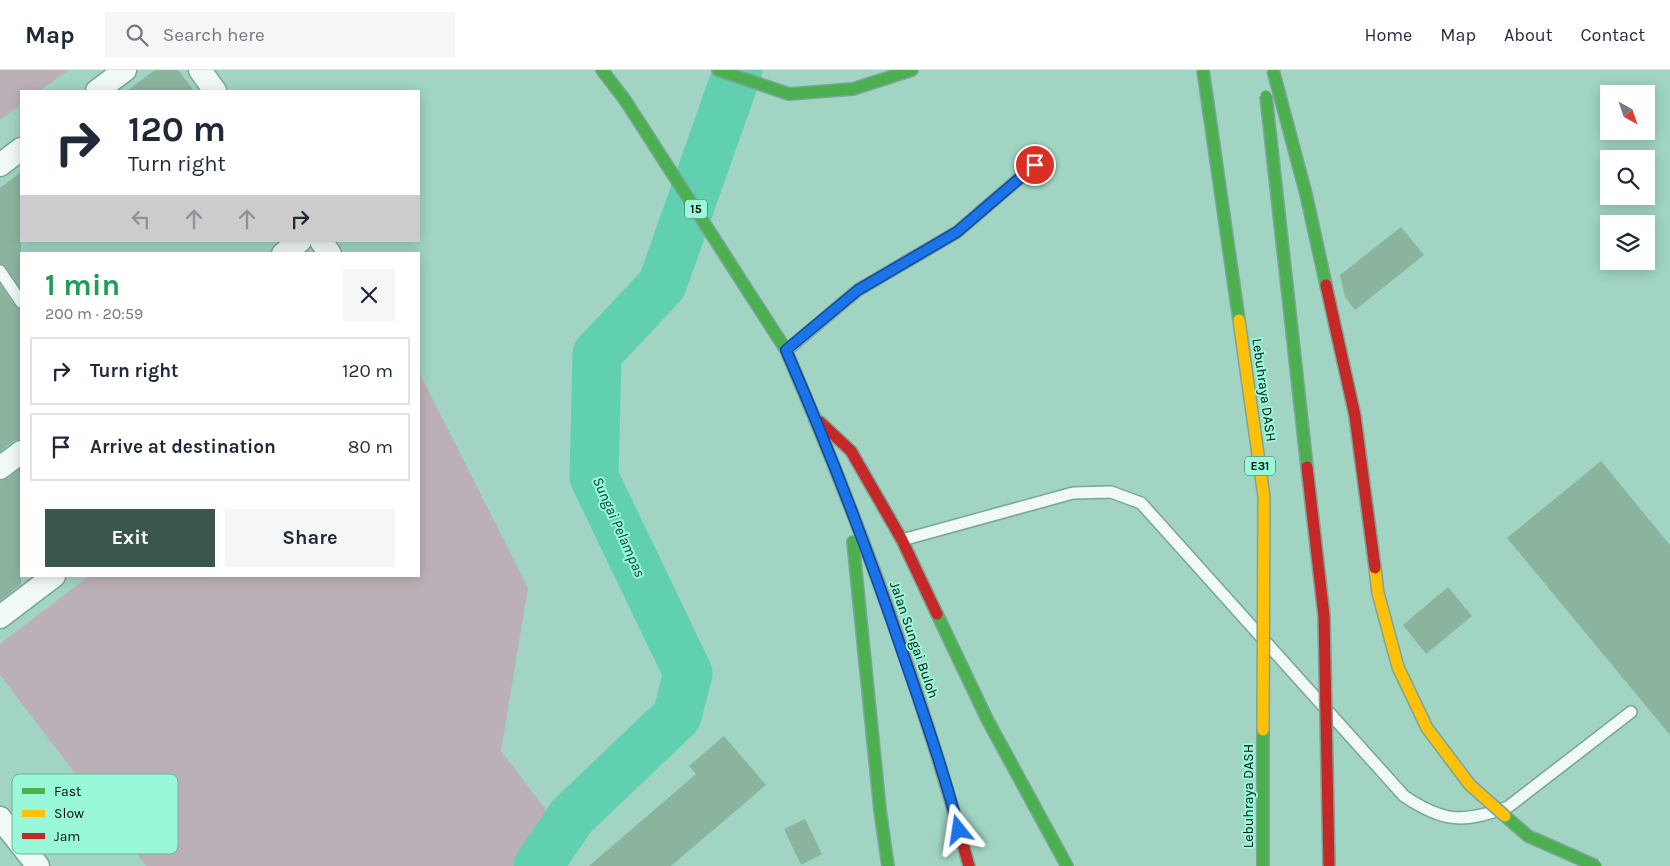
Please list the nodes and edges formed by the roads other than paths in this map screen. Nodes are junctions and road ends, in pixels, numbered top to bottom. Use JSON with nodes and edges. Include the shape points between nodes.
{"nodes":[{"id":1,"x":125,"y":70,"type":"edge"},
{"id":2,"x":200,"y":70,"type":"edge"},
{"id":3,"x":602,"y":70,"type":"edge"},
{"id":4,"x":718,"y":70,"type":"edge"},
{"id":5,"x":912,"y":70,"type":"edge"},
{"id":6,"x":1203,"y":70,"type":"edge"},
{"id":7,"x":1263,"y":70,"type":"edge"},
{"id":8,"x":1273,"y":70,"type":"edge"},
{"id":9,"x":98,"y":90,"type":"edge"},
{"id":10,"x":214,"y":90,"type":"edge"},
{"id":11,"x":20,"y":150,"type":"edge"},
{"id":12,"x":0,"y":165,"type":"edge"},
{"id":13,"x":1035,"y":165,"type":"dead end"},
{"id":14,"x":299,"y":242,"type":"edge"},
{"id":15,"x":286,"y":252,"type":"edge"},
{"id":16,"x":0,"y":271,"type":"edge"},
{"id":17,"x":20,"y":301,"type":"edge"},
{"id":18,"x":786,"y":350,"type":"junction"},
{"id":19,"x":814,"y":416,"type":"junction"},
{"id":20,"x":20,"y":453,"type":"edge"},
{"id":21,"x":0,"y":468,"type":"edge"},
{"id":22,"x":849,"y":502,"type":"junction"},
{"id":23,"x":902,"y":540,"type":"junction"},
{"id":24,"x":53,"y":577,"type":"edge"},
{"id":25,"x":0,"y":617,"type":"edge"},
{"id":26,"x":1631,"y":712,"type":"dead end"},
{"id":27,"x":0,"y":818,"type":"edge"},
{"id":28,"x":12,"y":833,"type":"edge"},
{"id":29,"x":28,"y":854,"type":"edge"},
{"id":30,"x":38,"y":866,"type":"edge"},
{"id":31,"x":888,"y":866,"type":"edge"},
{"id":32,"x":969,"y":866,"type":"edge"},
{"id":33,"x":1067,"y":866,"type":"edge"},
{"id":34,"x":1263,"y":866,"type":"edge"},
{"id":35,"x":1329,"y":866,"type":"edge"},
{"id":36,"x":1596,"y":866,"type":"edge"}],
"edges":[{"from":1,"to":9,"type":"street"},
{"from":2,"to":10,"type":"street"},
{"from":3,"to":18,"type":"highway","name":"Jalan Sungai Buloh","number":"15"},
{"from":4,"to":5,"type":"highway","via":[[789,94],[853,89]]},
{"from":6,"to":34,"type":"highway","name":"Lebuhraya DASH","number":"E31","bridge":true,"via":[[1264,497]]},
{"from":7,"to":35,"type":"highway","bridge":true,"via":[[1324,616]]},
{"from":8,"to":36,"type":"highway","bridge":true,"via":[[1306,194],[1355,416],[1378,592],[1398,667],[1427,728],[1470,785],[1528,836]]},
{"from":11,"to":12,"type":"street"},
{"from":13,"to":18,"type":"lane","via":[[957,232],[858,290]]},
{"from":14,"to":15,"type":"street"},
{"from":16,"to":17,"type":"lane"},
{"from":18,"to":19,"type":"highway","name":"Jalan Sungai Buloh","number":"15"},
{"from":19,"to":22,"type":"highway","name":"Jalan Sungai Buloh","number":"15"},
{"from":19,"to":23,"type":"highway","via":[[851,452]]},
{"from":20,"to":21,"type":"street"},
{"from":22,"to":31,"type":"highway"},
{"from":22,"to":32,"type":"highway","name":"Jalan Sungai Buloh","number":"15","via":[[945,777]]},
{"from":23,"to":26,"type":"lane","via":[[1073,493],[1111,492],[1141,503],[1404,796],[1426,811],[1454,819],[1508,807]]},
{"from":23,"to":33,"type":"highway","via":[[987,720]]},
{"from":24,"to":25,"type":"street"},
{"from":27,"to":28,"type":"street"},
{"from":29,"to":30,"type":"street"}]}
